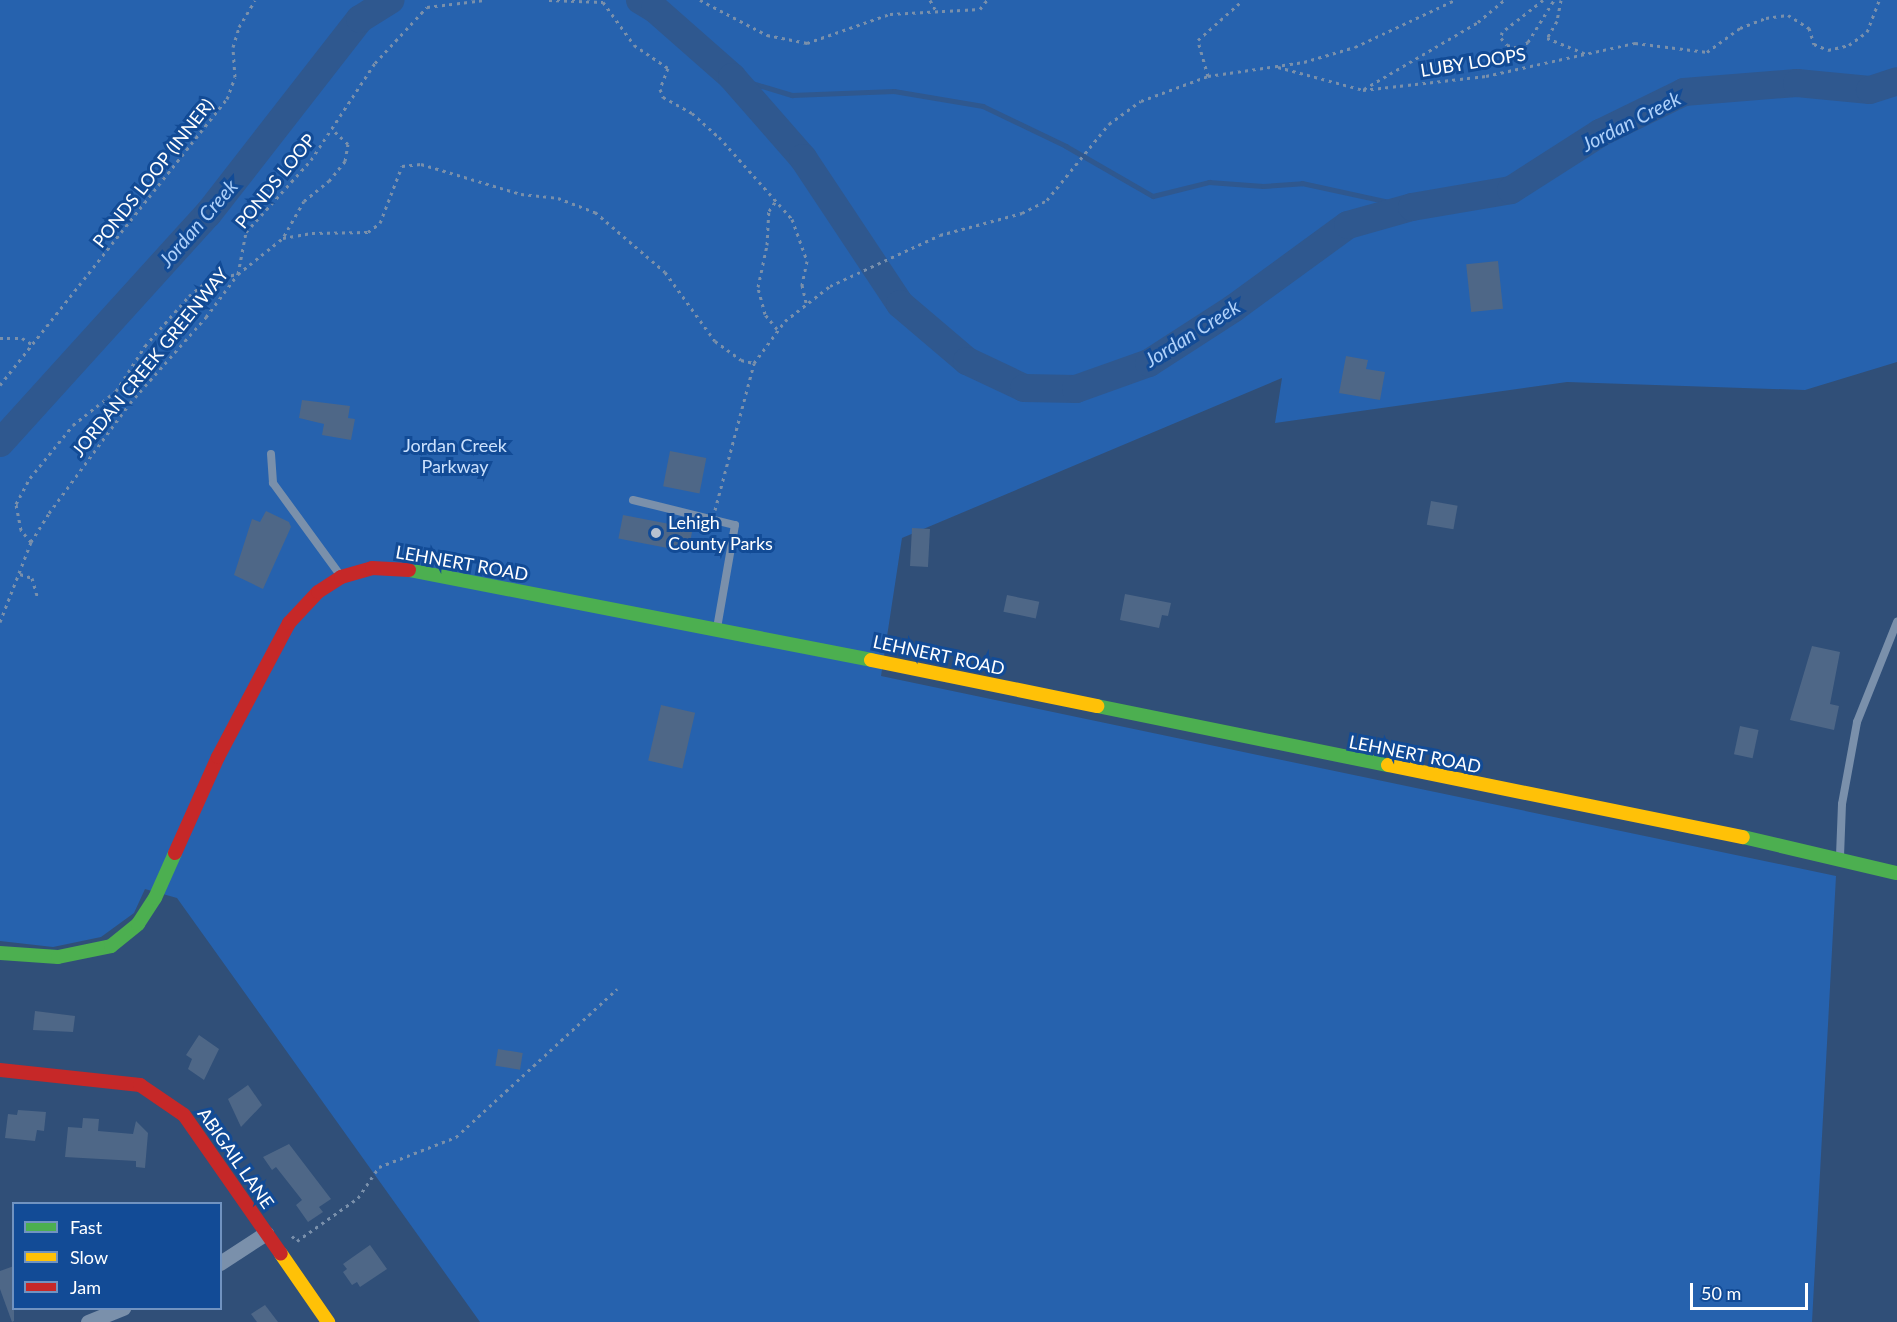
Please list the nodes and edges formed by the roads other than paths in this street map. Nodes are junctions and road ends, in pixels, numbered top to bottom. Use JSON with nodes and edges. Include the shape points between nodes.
{"nodes":[{"id":1,"x":271,"y":454,"type":"dead end"},
{"id":2,"x":633,"y":500,"type":"dead end"},
{"id":3,"x":341,"y":577,"type":"junction"},
{"id":4,"x":1897,"y":622,"type":"edge"},
{"id":5,"x":716,"y":629,"type":"junction"},
{"id":6,"x":1840,"y":857,"type":"junction"},
{"id":7,"x":1897,"y":873,"type":"edge"},
{"id":8,"x":0,"y":953,"type":"edge"},
{"id":9,"x":0,"y":1070,"type":"edge"},
{"id":10,"x":266,"y":1233,"type":"junction"},
{"id":11,"x":222,"y":1262,"type":"edge"},
{"id":12,"x":118,"y":1310,"type":"edge"},
{"id":13,"x":88,"y":1322,"type":"edge"},
{"id":14,"x":328,"y":1322,"type":"edge"}],
"edges":[{"from":1,"to":3,"type":"lane","via":[[273,483]]},
{"from":2,"to":5,"type":"lane","via":[[735,525]]},
{"from":3,"to":5,"type":"street","name":"LEHNERT ROAD","via":[[372,568],[422,571]]},
{"from":3,"to":8,"type":"street","name":"LEHNERT ROAD","via":[[318,592],[290,623],[218,757],[155,898],[126,936],[102,948],[58,957]]},
{"from":4,"to":6,"type":"lane","via":[[1857,722],[1842,804]]},
{"from":5,"to":6,"type":"street","name":"LEHNERT ROAD"},
{"from":6,"to":7,"type":"street","name":"LEHNERT ROAD"},
{"from":9,"to":10,"type":"street","name":"ABIGAIL LANE","via":[[140,1085],[184,1115]]},
{"from":10,"to":11,"type":"street"},
{"from":10,"to":14,"type":"street","name":"ABIGAIL LANE"},
{"from":12,"to":13,"type":"street"}]}
